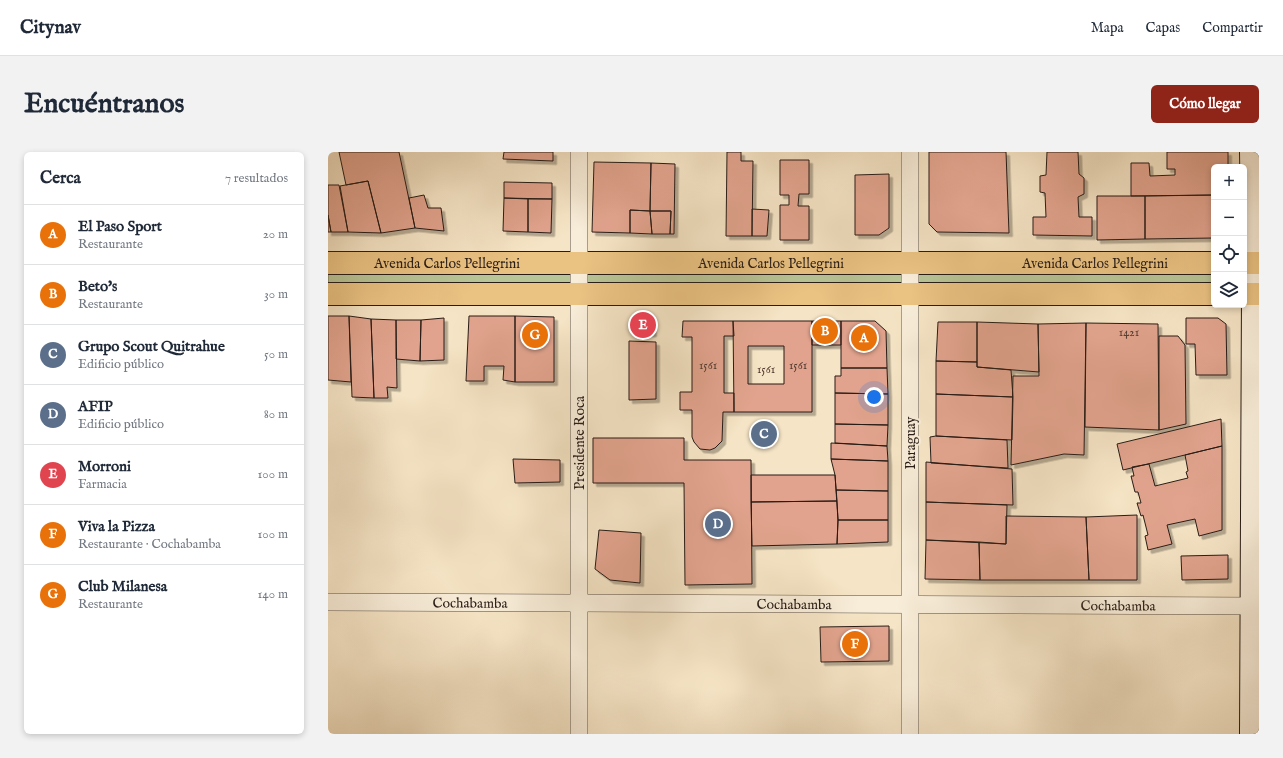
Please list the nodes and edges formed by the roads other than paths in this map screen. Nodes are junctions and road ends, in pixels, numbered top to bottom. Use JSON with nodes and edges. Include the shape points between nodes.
{"nodes":[{"id":1,"x":579,"y":152,"type":"edge"},
{"id":2,"x":910,"y":152,"type":"edge"},
{"id":3,"x":1251,"y":152,"type":"edge"},
{"id":4,"x":328,"y":263,"type":"edge"},
{"id":5,"x":579,"y":263,"type":"junction"},
{"id":6,"x":910,"y":263,"type":"junction"},
{"id":7,"x":1211,"y":263,"type":"edge"},
{"id":8,"x":1252,"y":263,"type":"edge"},
{"id":9,"x":328,"y":294,"type":"edge"},
{"id":10,"x":579,"y":294,"type":"junction"},
{"id":11,"x":910,"y":294,"type":"junction"},
{"id":12,"x":1211,"y":294,"type":"edge"},
{"id":13,"x":1252,"y":294,"type":"edge"},
{"id":14,"x":328,"y":602,"type":"edge"},
{"id":15,"x":579,"y":603,"type":"junction"},
{"id":16,"x":910,"y":604,"type":"junction"},
{"id":17,"x":1255,"y":606,"type":"edge"},
{"id":18,"x":579,"y":734,"type":"edge"},
{"id":19,"x":910,"y":734,"type":"edge"},
{"id":20,"x":1252,"y":734,"type":"edge"}],
"edges":[{"from":1,"to":5,"type":"street","name":"Presidente Roca"},
{"from":2,"to":6,"type":"street","name":"Paraguay"},
{"from":3,"to":8,"type":"main road"},
{"from":4,"to":5,"type":"main road","name":"Avenida Carlos Pellegrini"},
{"from":5,"to":6,"type":"main road","name":"Avenida Carlos Pellegrini"},
{"from":5,"to":10,"type":"street","name":"Presidente Roca"},
{"from":6,"to":7,"type":"main road","name":"Avenida Carlos Pellegrini"},
{"from":6,"to":11,"type":"street","name":"Paraguay"},
{"from":8,"to":13,"type":"main road"},
{"from":9,"to":10,"type":"main road"},
{"from":10,"to":11,"type":"main road"},
{"from":10,"to":15,"type":"street","name":"Presidente Roca"},
{"from":11,"to":12,"type":"main road"},
{"from":11,"to":16,"type":"street","name":"Paraguay"},
{"from":13,"to":17,"type":"main road"},
{"from":14,"to":15,"type":"street","name":"Cochabamba"},
{"from":15,"to":16,"type":"street","name":"Cochabamba"},
{"from":15,"to":18,"type":"street","name":"Presidente Roca"},
{"from":16,"to":17,"type":"street","name":"Cochabamba"},
{"from":16,"to":19,"type":"street","name":"Paraguay"},
{"from":17,"to":20,"type":"main road"}]}
